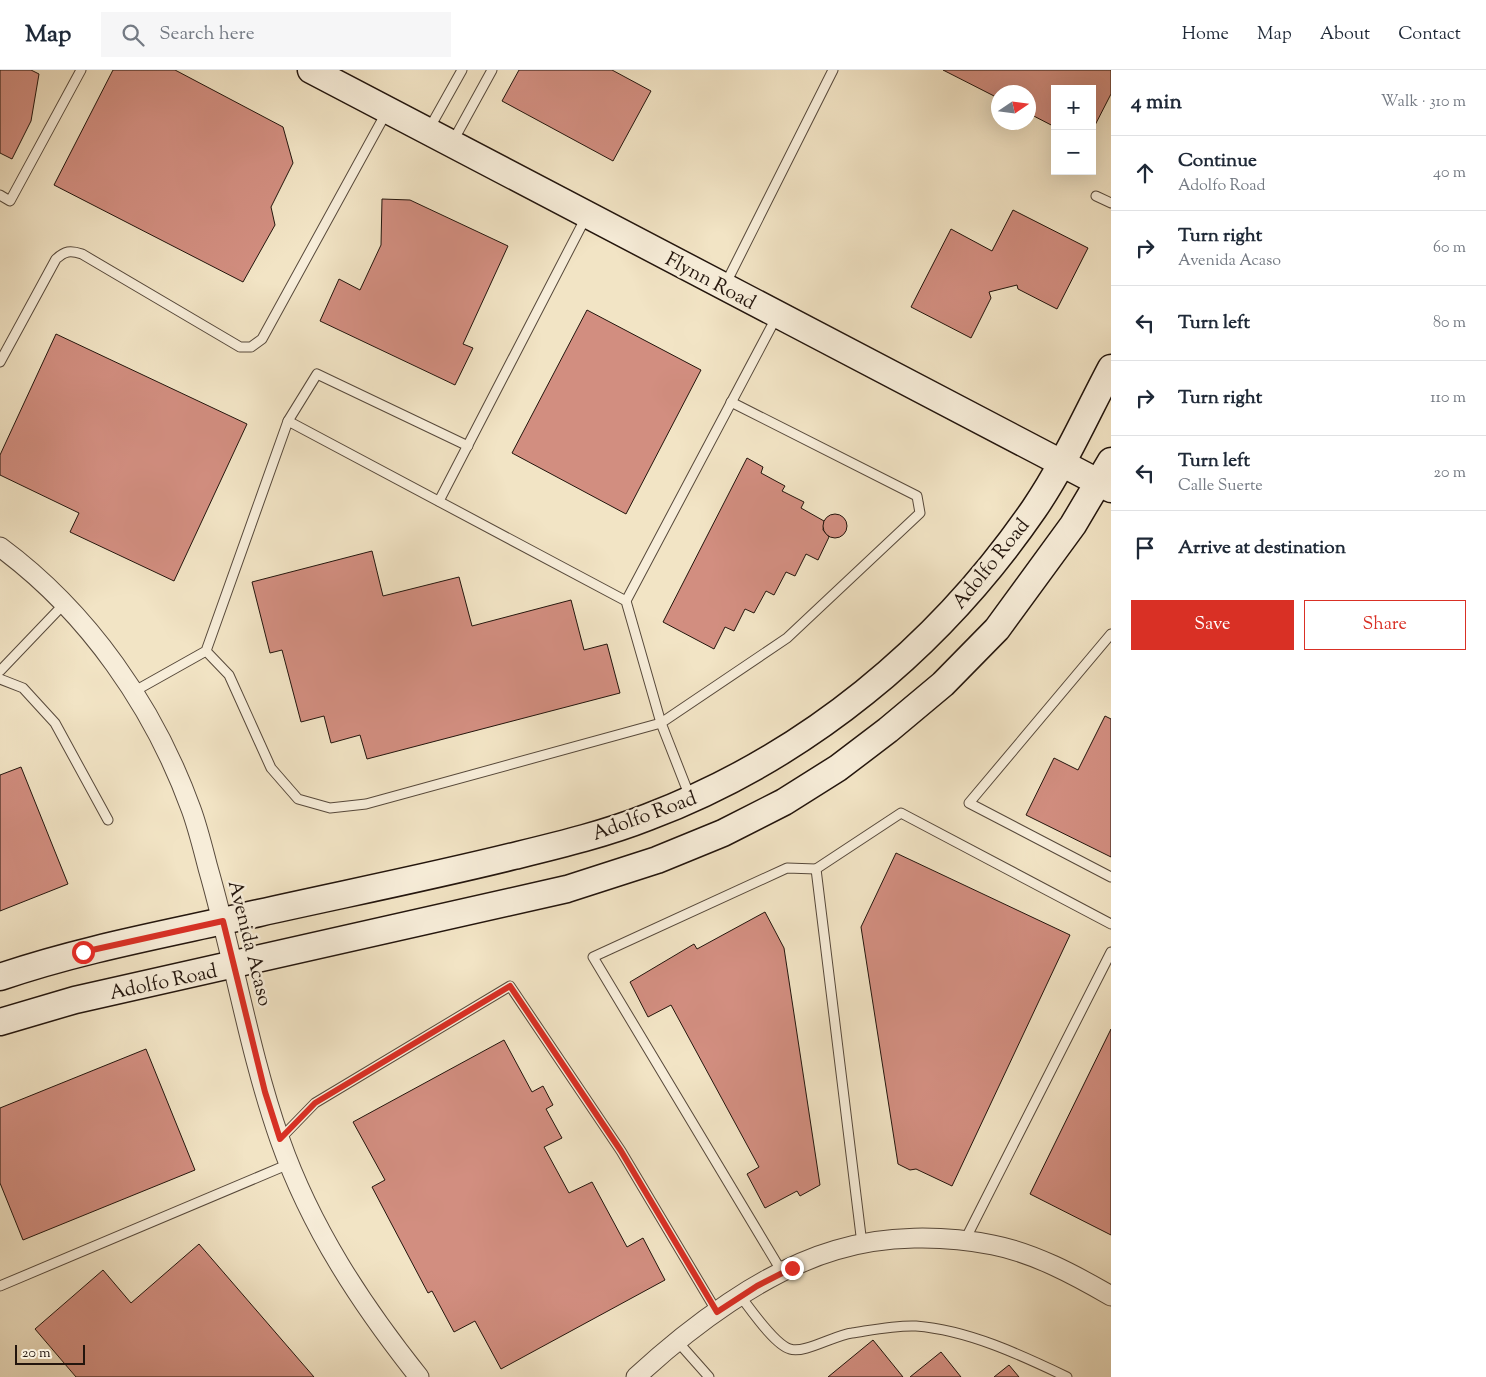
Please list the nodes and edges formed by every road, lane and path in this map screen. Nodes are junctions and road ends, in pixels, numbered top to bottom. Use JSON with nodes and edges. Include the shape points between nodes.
{"nodes":[{"id":1,"x":81,"y":70,"type":"edge"},
{"id":2,"x":311,"y":70,"type":"edge"},
{"id":3,"x":462,"y":70,"type":"edge"},
{"id":4,"x":492,"y":70,"type":"edge"},
{"id":5,"x":833,"y":70,"type":"edge"},
{"id":6,"x":388,"y":110,"type":"junction"},
{"id":7,"x":428,"y":131,"type":"junction"},
{"id":8,"x":451,"y":144,"type":"junction"},
{"id":9,"x":0,"y":196,"type":"edge"},
{"id":10,"x":1096,"y":196,"type":"dead end"},
{"id":11,"x":1111,"y":203,"type":"edge"},
{"id":12,"x":587,"y":215,"type":"junction"},
{"id":13,"x":724,"y":287,"type":"junction"},
{"id":14,"x":778,"y":315,"type":"junction"},
{"id":15,"x":0,"y":362,"type":"edge"},
{"id":16,"x":1111,"y":368,"type":"edge"},
{"id":17,"x":730,"y":402,"type":"junction"},
{"id":18,"x":288,"y":421,"type":"junction"},
{"id":19,"x":468,"y":446,"type":"junction"},
{"id":20,"x":1061,"y":464,"type":"junction"},
{"id":21,"x":1107,"y":478,"type":"edge"},
{"id":22,"x":439,"y":502,"type":"junction"},
{"id":23,"x":0,"y":547,"type":"edge"},
{"id":24,"x":626,"y":601,"type":"junction"},
{"id":25,"x":64,"y":604,"type":"junction"},
{"id":26,"x":1111,"y":634,"type":"edge"},
{"id":27,"x":206,"y":651,"type":"junction"},
{"id":28,"x":0,"y":671,"type":"edge"},
{"id":29,"x":0,"y":679,"type":"edge"},
{"id":30,"x":133,"y":692,"type":"junction"},
{"id":31,"x":661,"y":723,"type":"junction"},
{"id":32,"x":691,"y":799,"type":"junction"},
{"id":33,"x":108,"y":820,"type":"dead end"},
{"id":34,"x":816,"y":869,"type":"junction"},
{"id":35,"x":1111,"y":877,"type":"edge"},
{"id":36,"x":223,"y":921,"type":"junction"},
{"id":37,"x":1111,"y":924,"type":"edge"},
{"id":38,"x":1111,"y":952,"type":"edge"},
{"id":39,"x":234,"y":966,"type":"junction"},
{"id":40,"x":0,"y":978,"type":"edge"},
{"id":41,"x":0,"y":1022,"type":"edge"},
{"id":42,"x":280,"y":1139,"type":"junction"},
{"id":43,"x":289,"y":1164,"type":"junction"},
{"id":44,"x":965,"y":1240,"type":"junction"},
{"id":45,"x":862,"y":1244,"type":"junction"},
{"id":46,"x":782,"y":1272,"type":"junction"},
{"id":47,"x":0,"y":1286,"type":"edge"},
{"id":48,"x":1111,"y":1296,"type":"edge"},
{"id":49,"x":741,"y":1297,"type":"junction"},
{"id":50,"x":717,"y":1312,"type":"junction"},
{"id":51,"x":678,"y":1342,"type":"junction"},
{"id":52,"x":419,"y":1377,"type":"edge"},
{"id":53,"x":636,"y":1377,"type":"edge"},
{"id":54,"x":709,"y":1377,"type":"edge"},
{"id":55,"x":1067,"y":1377,"type":"edge"}],
"edges":[{"from":1,"to":9,"type":"lane","via":[[10,201]]},
{"from":2,"to":6,"type":"main road","name":"Flynn Road"},
{"from":3,"to":7,"type":"lane"},
{"from":4,"to":8,"type":"lane"},
{"from":5,"to":13,"type":"lane"},
{"from":6,"to":7,"type":"main road","name":"Flynn Road"},
{"from":6,"to":15,"type":"lane","via":[[262,338],[251,347],[240,347],[82,254],[71,251],[56,259]]},
{"from":7,"to":8,"type":"main road","name":"Flynn Road"},
{"from":8,"to":12,"type":"main road","name":"Flynn Road"},
{"from":10,"to":11,"type":"lane"},
{"from":12,"to":13,"type":"main road","name":"Flynn Road"},
{"from":12,"to":19,"type":"lane"},
{"from":13,"to":14,"type":"main road","name":"Flynn Road"},
{"from":14,"to":17,"type":"lane"},
{"from":14,"to":20,"type":"main road","name":"Flynn Road"},
{"from":16,"to":20,"type":"main road","name":"Adolfo Road"},
{"from":17,"to":24,"type":"lane"},
{"from":17,"to":31,"type":"lane","via":[[917,496],[920,513],[787,638]]},
{"from":18,"to":19,"type":"lane","via":[[317,374]]},
{"from":18,"to":22,"type":"lane"},
{"from":18,"to":27,"type":"lane"},
{"from":19,"to":22,"type":"lane"},
{"from":20,"to":21,"type":"main road","name":"Flynn Road"},
{"from":20,"to":32,"type":"main road","name":"Adolfo Road","via":[[1035,507],[979,584],[899,664],[862,696],[810,733],[746,772]]},
{"from":21,"to":39,"type":"main road","name":"Adolfo Road","via":[[1018,603],[943,684],[838,768],[784,802],[723,833],[657,860],[567,889]]},
{"from":22,"to":24,"type":"lane"},
{"from":23,"to":25,"type":"street","name":"Avenida Acaso"},
{"from":24,"to":31,"type":"lane"},
{"from":25,"to":28,"type":"lane"},
{"from":25,"to":30,"type":"street","name":"Avenida Acaso"},
{"from":26,"to":35,"type":"lane","via":[[969,803]]},
{"from":27,"to":30,"type":"lane"},
{"from":27,"to":31,"type":"lane","via":[[229,675],[271,768],[298,799],[330,808],[366,804]]},
{"from":29,"to":33,"type":"lane","via":[[23,688],[55,724]]},
{"from":30,"to":36,"type":"street","name":"Avenida Acaso","via":[[171,758],[192,810]]},
{"from":31,"to":32,"type":"lane"},
{"from":32,"to":36,"type":"main road","name":"Adolfo Road","via":[[646,818],[561,844]]},
{"from":34,"to":37,"type":"lane","via":[[901,814]]},
{"from":34,"to":45,"type":"lane"},
{"from":34,"to":46,"type":"lane","via":[[787,868],[593,957]]},
{"from":36,"to":39,"type":"street","name":"Avenida Acaso"},
{"from":36,"to":40,"type":"main road","name":"Adolfo Road","via":[[83,952]]},
{"from":38,"to":44,"type":"lane"},
{"from":39,"to":41,"type":"main road","name":"Adolfo Road","via":[[75,1000]]},
{"from":39,"to":42,"type":"street","name":"Avenida Acaso"},
{"from":42,"to":43,"type":"street","name":"Avenida Acaso"},
{"from":42,"to":50,"type":"lane","via":[[315,1103],[510,986],[621,1151]]},
{"from":43,"to":47,"type":"lane"},
{"from":43,"to":52,"type":"street","name":"Avenida Acaso","via":[[330,1251],[382,1330]]},
{"from":44,"to":45,"type":"street","via":[[927,1238]]},
{"from":44,"to":48,"type":"street","via":[[1024,1254],[1088,1282]]},
{"from":45,"to":46,"type":"street","via":[[835,1250]]},
{"from":46,"to":49,"type":"street"},
{"from":49,"to":50,"type":"street"},
{"from":49,"to":55,"type":"lane","via":[[788,1349],[799,1350],[840,1334],[915,1326],[963,1334]]},
{"from":50,"to":51,"type":"street"},
{"from":51,"to":53,"type":"street"},
{"from":51,"to":54,"type":"lane"}]}
